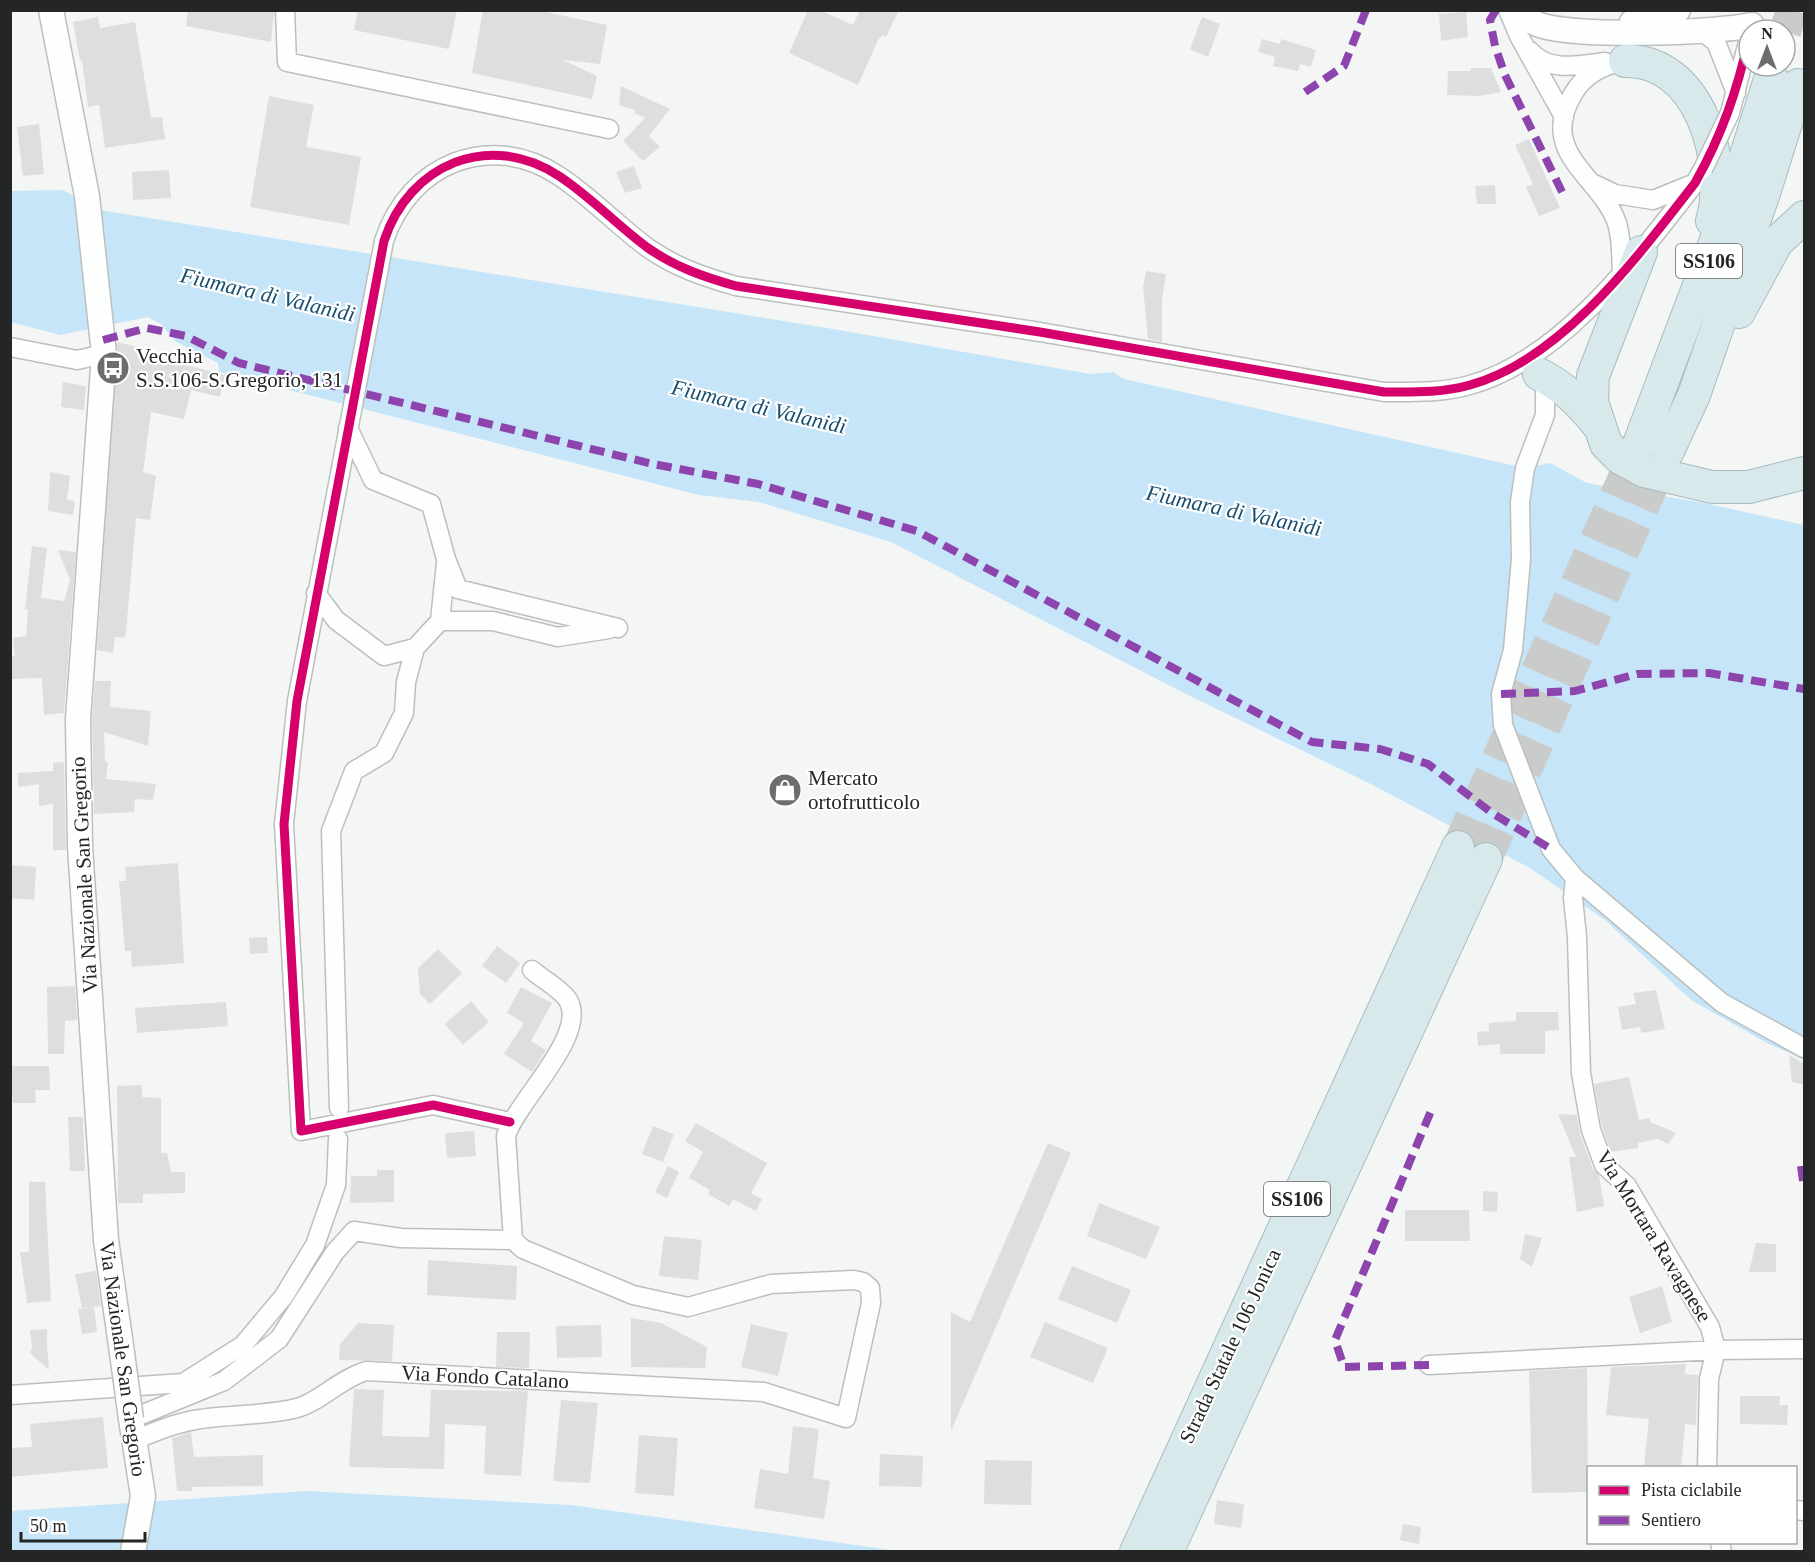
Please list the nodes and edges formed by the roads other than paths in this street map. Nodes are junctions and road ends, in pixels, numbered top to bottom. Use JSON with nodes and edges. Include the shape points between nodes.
{"nodes":[{"id":1,"x":51,"y":10,"type":"edge"},
{"id":2,"x":285,"y":10,"type":"edge"},
{"id":3,"x":1508,"y":10,"type":"edge"},
{"id":4,"x":1518,"y":10,"type":"edge"},
{"id":5,"x":1678,"y":10,"type":"edge"},
{"id":6,"x":1737,"y":25,"type":"edge"},
{"id":7,"x":1700,"y":30,"type":"junction"},
{"id":8,"x":1595,"y":31,"type":"junction"},
{"id":9,"x":1519,"y":36,"type":"junction"},
{"id":10,"x":1625,"y":61,"type":"junction"},
{"id":11,"x":1740,"y":78,"type":"edge"},
{"id":12,"x":1736,"y":94,"type":"junction"},
{"id":13,"x":1564,"y":117,"type":"junction"},
{"id":14,"x":609,"y":129,"type":"dead end"},
{"id":15,"x":1699,"y":176,"type":"junction"},
{"id":16,"x":1586,"y":178,"type":"junction"},
{"id":17,"x":1804,"y":218,"type":"edge"},
{"id":18,"x":1632,"y":263,"type":"junction"},
{"id":19,"x":103,"y":345,"type":"junction"},
{"id":20,"x":10,"y":347,"type":"edge"},
{"id":21,"x":1535,"y":366,"type":"junction"},
{"id":22,"x":1661,"y":392,"type":"junction"},
{"id":23,"x":1694,"y":395,"type":"junction"},
{"id":24,"x":1598,"y":425,"type":"junction"},
{"id":25,"x":348,"y":428,"type":"junction"},
{"id":26,"x":1804,"y":473,"type":"edge"},
{"id":27,"x":446,"y":559,"type":"junction"},
{"id":28,"x":316,"y":593,"type":"junction"},
{"id":29,"x":440,"y":621,"type":"junction"},
{"id":30,"x":415,"y":648,"type":"junction"},
{"id":31,"x":1575,"y":878,"type":"junction"},
{"id":32,"x":532,"y":970,"type":"dead end"},
{"id":33,"x":1804,"y":1048,"type":"edge"},
{"id":34,"x":339,"y":1108,"type":"dead end"},
{"id":35,"x":510,"y":1122,"type":"junction"},
{"id":36,"x":338,"y":1139,"type":"dead end"},
{"id":37,"x":513,"y":1240,"type":"junction"},
{"id":38,"x":1804,"y":1348,"type":"edge"},
{"id":39,"x":1716,"y":1350,"type":"junction"},
{"id":40,"x":1429,"y":1365,"type":"dead end"},
{"id":41,"x":10,"y":1395,"type":"edge"},
{"id":42,"x":133,"y":1429,"type":"junction"},
{"id":43,"x":1707,"y":1466,"type":"edge"},
{"id":44,"x":134,"y":1551,"type":"edge"},
{"id":45,"x":1136,"y":1551,"type":"edge"},
{"id":46,"x":1167,"y":1551,"type":"edge"}],
"edges":[{"from":1,"to":19,"type":"street","name":"Via Nazionale San Gregorio","via":[[87,196]]},
{"from":2,"to":14,"type":"street","via":[[287,62]]},
{"from":3,"to":9,"type":"street"},
{"from":4,"to":8,"type":"street","via":[[1536,24]]},
{"from":5,"to":8,"type":"street"},
{"from":6,"to":7,"type":"street"},
{"from":7,"to":8,"type":"street"},
{"from":7,"to":12,"type":"street","via":[[1716,42]]},
{"from":9,"to":10,"type":"street","via":[[1537,59],[1554,66]]},
{"from":9,"to":13,"type":"street"},
{"from":10,"to":13,"type":"street","via":[[1604,66],[1585,78]]},
{"from":10,"to":22,"type":"highway","via":[[1662,68],[1684,85],[1706,130],[1715,160],[1715,210]]},
{"from":11,"to":12,"type":"street"},
{"from":12,"to":15,"type":"street","bridge":true},
{"from":13,"to":16,"type":"street","via":[[1567,149]]},
{"from":15,"to":16,"type":"street","via":[[1653,200],[1615,194]]},
{"from":15,"to":18,"type":"street"},
{"from":16,"to":18,"type":"street","via":[[1617,222]]},
{"from":17,"to":23,"type":"highway","via":[[1777,242]]},
{"from":18,"to":21,"type":"street"},
{"from":18,"to":24,"type":"highway","via":[[1593,376],[1592,402]]},
{"from":19,"to":20,"type":"street","via":[[77,360]]},
{"from":19,"to":42,"type":"street","name":"Via Nazionale San Gregorio","bridge":true,"via":[[80,659],[80,846],[106,1240]]},
{"from":21,"to":24,"type":"highway","via":[[1582,404]]},
{"from":21,"to":25,"type":"street","via":[[1470,385],[1429,392],[1384,392],[1040,332],[736,286],[691,273],[649,249],[559,175],[523,158],[486,156],[451,162],[424,180],[402,203],[384,242]]},
{"from":21,"to":31,"type":"street","via":[[1545,386],[1545,415],[1525,468],[1520,502],[1521,559],[1513,650],[1501,694],[1503,725],[1551,849]]},
{"from":22,"to":23,"type":"highway","number":"SS106","via":[[1653,448]]},
{"from":22,"to":23,"type":"highway","number":"SS106","via":[[1736,187],[1785,81],[1764,193]]},
{"from":24,"to":26,"type":"highway","via":[[1606,444],[1620,458],[1673,480],[1712,487],[1749,487]]},
{"from":25,"to":27,"type":"street","via":[[373,480],[431,504]]},
{"from":25,"to":28,"type":"street"},
{"from":27,"to":29,"type":"street"},
{"from":27,"to":29,"type":"street","via":[[458,589],[618,628],[558,637],[493,621]]},
{"from":28,"to":30,"type":"street","via":[[336,620],[384,656]]},
{"from":28,"to":35,"type":"street","via":[[297,701],[285,824],[301,1131],[433,1105]]},
{"from":29,"to":30,"type":"street"},
{"from":30,"to":34,"type":"street","via":[[406,682],[404,713],[384,753],[354,771],[331,831]]},
{"from":31,"to":33,"type":"street","via":[[1722,1003]]},
{"from":31,"to":39,"type":"street","name":"Via Mortara Ravagnese","via":[[1581,1073],[1591,1130],[1605,1165],[1627,1186],[1710,1327]]},
{"from":32,"to":35,"type":"street","via":[[568,1000],[572,1017],[558,1055]]},
{"from":35,"to":37,"type":"street","via":[[506,1136]]},
{"from":36,"to":41,"type":"street","via":[[336,1185],[315,1245],[284,1296],[243,1345],[183,1383]]},
{"from":37,"to":42,"type":"street","via":[[401,1238],[354,1231],[335,1252],[279,1339],[224,1381]]},
{"from":37,"to":42,"type":"street","name":"Via Fondo Catalano","via":[[523,1249],[633,1295],[688,1307],[771,1284],[863,1282],[870,1288],[871,1303],[846,1418],[764,1392],[366,1371],[350,1376],[300,1407],[256,1416]]},
{"from":38,"to":39,"type":"street"},
{"from":39,"to":40,"type":"street"},
{"from":39,"to":43,"type":"street","name":"Via Mortara Ravagnese","via":[[1709,1379]]},
{"from":42,"to":44,"type":"street","name":"Via Nazionale San Gregorio","via":[[142,1496]]},
{"from":45,"to":46,"type":"highway","name":"Strada Statale 106 Jonica","number":"SS106","via":[[1472,853]]}]}
